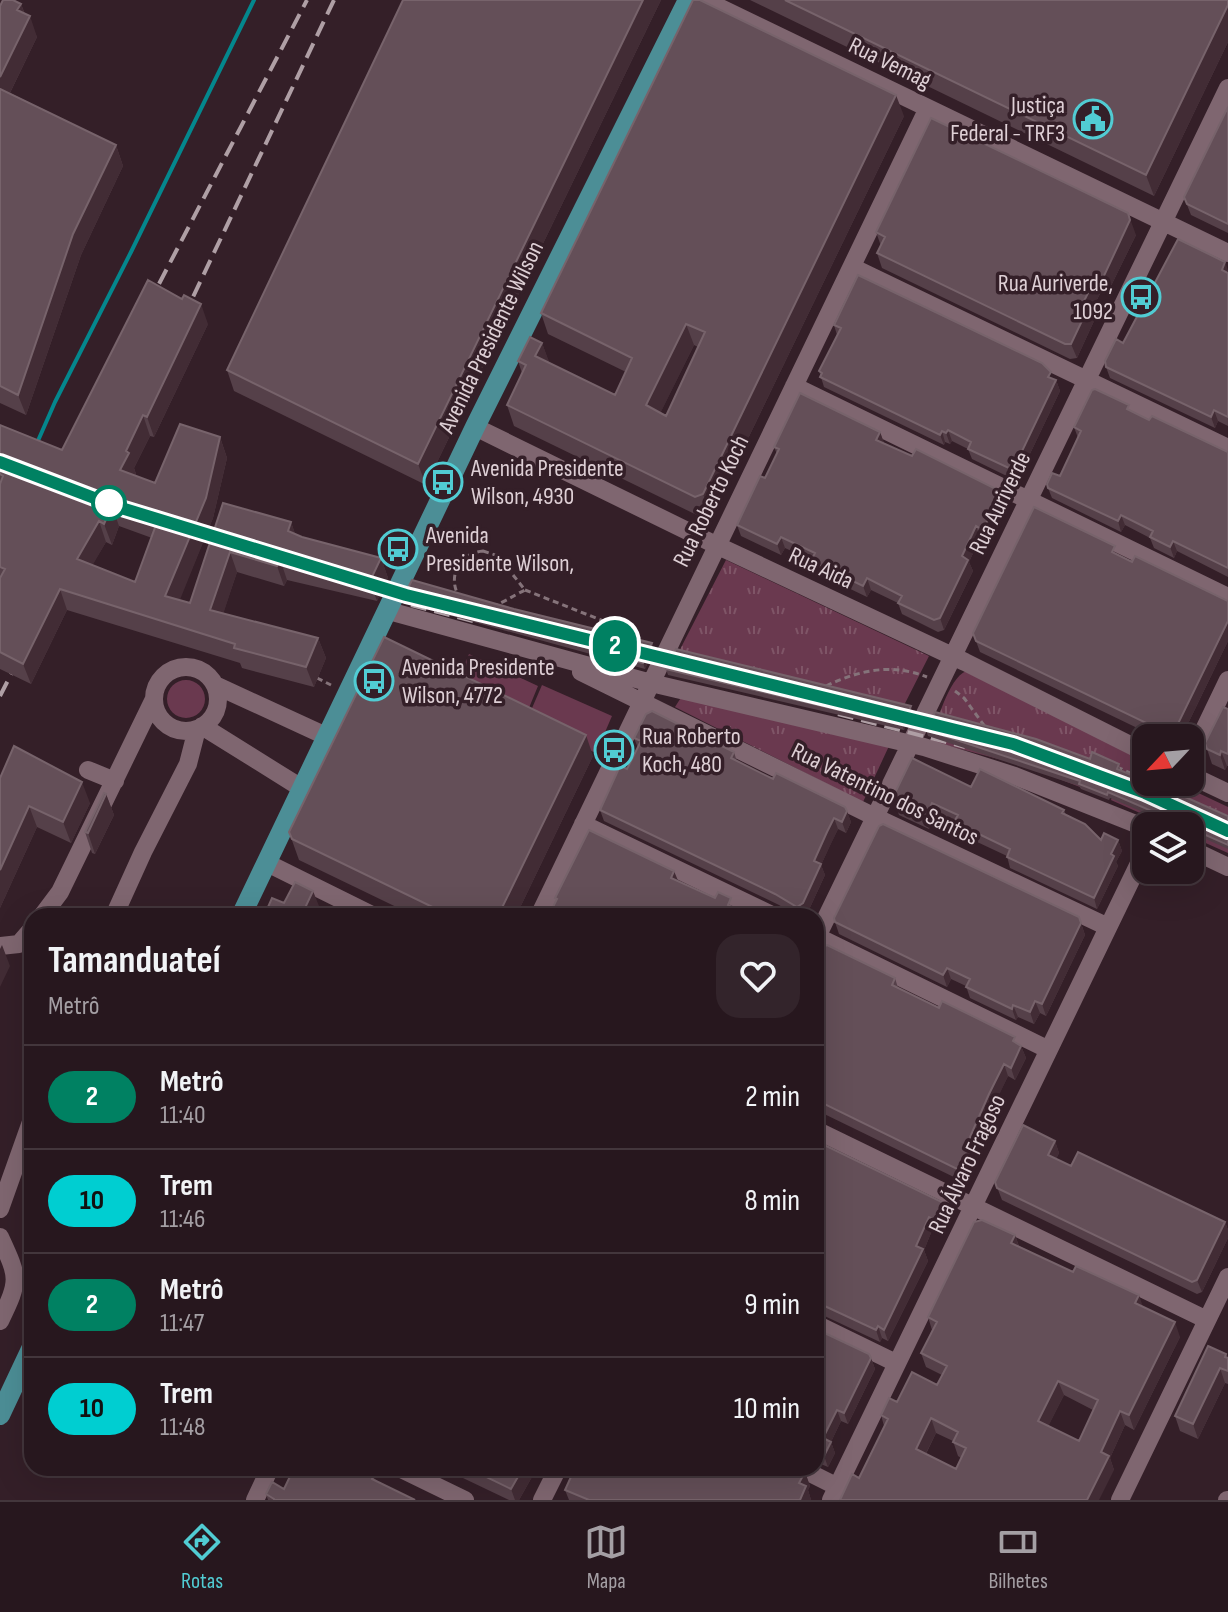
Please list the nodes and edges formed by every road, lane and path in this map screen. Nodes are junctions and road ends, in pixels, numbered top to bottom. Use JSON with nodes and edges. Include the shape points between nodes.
{"nodes":[{"id":1,"x":688,"y":0,"type":"edge"},
{"id":2,"x":704,"y":0,"type":"edge"},
{"id":3,"x":1228,"y":88,"type":"edge"},
{"id":4,"x":928,"y":108,"type":"junction"},
{"id":5,"x":1163,"y":221,"type":"junction"},
{"id":6,"x":1228,"y":253,"type":"edge"},
{"id":7,"x":852,"y":267,"type":"junction"},
{"id":8,"x":1085,"y":380,"type":"junction"},
{"id":9,"x":794,"y":386,"type":"junction"},
{"id":10,"x":475,"y":427,"type":"junction"},
{"id":11,"x":1228,"y":448,"type":"edge"},
{"id":12,"x":1027,"y":501,"type":"junction"},
{"id":13,"x":716,"y":545,"type":"junction"},
{"id":14,"x":525,"y":590,"type":"junction"},
{"id":15,"x":1228,"y":597,"type":"edge"},
{"id":16,"x":389,"y":611,"type":"junction"},
{"id":17,"x":536,"y":651,"type":"junction"},
{"id":18,"x":952,"y":657,"type":"junction"},
{"id":19,"x":662,"y":659,"type":"junction"},
{"id":20,"x":317,"y":678,"type":"dead end"},
{"id":21,"x":1228,"y":680,"type":"edge"},
{"id":22,"x":651,"y":683,"type":"junction"},
{"id":23,"x":941,"y":683,"type":"junction"},
{"id":24,"x":215,"y":685,"type":"junction"},
{"id":25,"x":331,"y":685,"type":"dead end"},
{"id":26,"x":824,"y":687,"type":"edge"},
{"id":27,"x":154,"y":699,"type":"junction"},
{"id":28,"x":643,"y":702,"type":"junction"},
{"id":29,"x":199,"y":728,"type":"junction"},
{"id":30,"x":986,"y":728,"type":"edge"},
{"id":31,"x":1204,"y":730,"type":"edge"},
{"id":32,"x":328,"y":737,"type":"junction"},
{"id":33,"x":911,"y":743,"type":"junction"},
{"id":34,"x":1132,"y":746,"type":"edge"},
{"id":35,"x":1111,"y":764,"type":"edge"},
{"id":36,"x":88,"y":770,"type":"dead end"},
{"id":37,"x":1132,"y":774,"type":"edge"},
{"id":38,"x":115,"y":781,"type":"junction"},
{"id":39,"x":1204,"y":782,"type":"edge"},
{"id":40,"x":303,"y":789,"type":"junction"},
{"id":41,"x":1228,"y":793,"type":"edge"},
{"id":42,"x":875,"y":817,"type":"junction"},
{"id":43,"x":1132,"y":822,"type":"edge"},
{"id":44,"x":583,"y":824,"type":"junction"},
{"id":45,"x":1204,"y":856,"type":"edge"},
{"id":46,"x":267,"y":863,"type":"junction"},
{"id":47,"x":1228,"y":867,"type":"edge"},
{"id":48,"x":1132,"y":878,"type":"edge"},
{"id":49,"x":48,"y":908,"type":"edge"},
{"id":50,"x":118,"y":908,"type":"edge"},
{"id":51,"x":245,"y":908,"type":"edge"},
{"id":52,"x":358,"y":908,"type":"edge"},
{"id":53,"x":543,"y":908,"type":"edge"},
{"id":54,"x":757,"y":908,"type":"edge"},
{"id":55,"x":824,"y":921,"type":"edge"},
{"id":56,"x":1108,"y":927,"type":"junction"},
{"id":57,"x":24,"y":938,"type":"edge"},
{"id":58,"x":824,"y":941,"type":"edge"},
{"id":59,"x":0,"y":946,"type":"edge"},
{"id":60,"x":1047,"y":1049,"type":"junction"},
{"id":61,"x":824,"y":1134,"type":"edge"},
{"id":62,"x":24,"y":1142,"type":"edge"},
{"id":63,"x":973,"y":1206,"type":"junction"},
{"id":64,"x":0,"y":1209,"type":"edge"},
{"id":65,"x":0,"y":1237,"type":"edge"},
{"id":66,"x":1228,"y":1277,"type":"edge"},
{"id":67,"x":1207,"y":1320,"type":"junction"},
{"id":68,"x":0,"y":1321,"type":"edge"},
{"id":69,"x":824,"y":1328,"type":"edge"},
{"id":70,"x":896,"y":1363,"type":"junction"},
{"id":71,"x":24,"y":1364,"type":"edge"},
{"id":72,"x":0,"y":1415,"type":"edge"},
{"id":73,"x":266,"y":1476,"type":"edge"},
{"id":74,"x":416,"y":1476,"type":"edge"},
{"id":75,"x":554,"y":1476,"type":"edge"},
{"id":76,"x":811,"y":1476,"type":"edge"},
{"id":77,"x":834,"y":1493,"type":"edge"},
{"id":78,"x":255,"y":1500,"type":"edge"},
{"id":79,"x":465,"y":1500,"type":"edge"},
{"id":80,"x":542,"y":1500,"type":"edge"},
{"id":81,"x":1120,"y":1500,"type":"edge"}],
"edges":[{"from":1,"to":10,"type":"main road","name":"Avenida Presidente Wilson"},
{"from":2,"to":4,"type":"street","name":"Rua Vemag"},
{"from":3,"to":5,"type":"street","name":"Rua Auriverde"},
{"from":4,"to":5,"type":"street","name":"Rua Vemag"},
{"from":4,"to":7,"type":"street","name":"Rua Roberto Koch"},
{"from":5,"to":6,"type":"street","name":"Rua Vemag"},
{"from":5,"to":8,"type":"street","name":"Rua Auriverde"},
{"from":7,"to":8,"type":"street"},
{"from":7,"to":9,"type":"street","name":"Rua Roberto Koch"},
{"from":8,"to":11,"type":"street"},
{"from":8,"to":12,"type":"street","name":"Rua Auriverde"},
{"from":9,"to":12,"type":"street"},
{"from":9,"to":13,"type":"street","name":"Rua Roberto Koch"},
{"from":10,"to":13,"type":"street","name":"Rua Aida"},
{"from":10,"to":16,"type":"main road","name":"Avenida Presidente Wilson"},
{"from":12,"to":15,"type":"street"},
{"from":12,"to":18,"type":"street","name":"Rua Auriverde"},
{"from":13,"to":18,"type":"street","name":"Rua Aida"},
{"from":13,"to":19,"type":"street","name":"Rua Roberto Koch"},
{"from":14,"to":14,"type":"path","via":[[490,552],[468,555],[454,574],[458,596],[477,608],[493,607]]},
{"from":14,"to":19,"type":"path","via":[[601,620]]},
{"from":16,"to":17,"type":"street"},
{"from":16,"to":32,"type":"main road","name":"Avenida Presidente Wilson"},
{"from":17,"to":22,"type":"street"},
{"from":17,"to":28,"type":"street","name":"Rua Vatentino dos Santos"},
{"from":18,"to":23,"type":"street","name":"Rua Auriverde"},
{"from":18,"to":34,"type":"street","name":"Rua Aida"},
{"from":19,"to":22,"type":"street","name":"Rua Roberto Koch"},
{"from":20,"to":25,"type":"path"},
{"from":21,"to":31,"type":"street"},
{"from":22,"to":28,"type":"street","name":"Rua Roberto Koch"},
{"from":22,"to":33,"type":"street"},
{"from":23,"to":26,"type":"path","via":[[905,671],[873,669]]},
{"from":23,"to":30,"type":"path","via":[[964,698]]},
{"from":23,"to":33,"type":"street","name":"Rua Auriverde"},
{"from":24,"to":27,"type":"street","via":[[205,673],[181,667],[159,682]]},
{"from":24,"to":29,"type":"street","via":[[218,704]]},
{"from":24,"to":32,"type":"street"},
{"from":27,"to":29,"type":"street","via":[[168,725]]},
{"from":27,"to":38,"type":"street"},
{"from":28,"to":42,"type":"street","name":"Rua Vatentino dos Santos"},
{"from":28,"to":44,"type":"street","name":"Rua Roberto Koch"},
{"from":29,"to":40,"type":"street"},
{"from":29,"to":50,"type":"street","via":[[188,764]]},
{"from":32,"to":40,"type":"main road","name":"Avenida Presidente Wilson"},
{"from":33,"to":42,"type":"street","name":"Rua Auriverde"},
{"from":33,"to":43,"type":"street","via":[[1015,776]]},
{"from":35,"to":37,"type":"path"},
{"from":36,"to":38,"type":"street"},
{"from":38,"to":49,"type":"street"},
{"from":39,"to":41,"type":"street"},
{"from":40,"to":46,"type":"main road","name":"Avenida Presidente Wilson"},
{"from":42,"to":55,"type":"street","name":"Rua Auriverde"},
{"from":42,"to":56,"type":"street","name":"Rua Vatentino dos Santos"},
{"from":44,"to":53,"type":"street","name":"Rua Roberto Koch"},
{"from":44,"to":54,"type":"street"},
{"from":45,"to":47,"type":"street"},
{"from":46,"to":51,"type":"main road","name":"Avenida Presidente Wilson"},
{"from":46,"to":52,"type":"street"},
{"from":48,"to":56,"type":"street","name":"Rua Álvaro Fragoso"},
{"from":56,"to":60,"type":"street","name":"Rua Álvaro Fragoso"},
{"from":57,"to":59,"type":"street","via":[[8,948]]},
{"from":58,"to":60,"type":"street"},
{"from":60,"to":63,"type":"street","name":"Rua Álvaro Fragoso"},
{"from":61,"to":63,"type":"street"},
{"from":62,"to":64,"type":"street"},
{"from":63,"to":67,"type":"street"},
{"from":63,"to":70,"type":"street","name":"Rua Álvaro Fragoso"},
{"from":65,"to":68,"type":"street","via":[[16,1280]]},
{"from":66,"to":67,"type":"street"},
{"from":67,"to":81,"type":"street"},
{"from":69,"to":70,"type":"street"},
{"from":70,"to":77,"type":"street","name":"Rua Álvaro Fragoso"},
{"from":71,"to":72,"type":"main road"},
{"from":73,"to":78,"type":"street"},
{"from":74,"to":79,"type":"street"},
{"from":75,"to":80,"type":"street"},
{"from":76,"to":77,"type":"street"}]}
